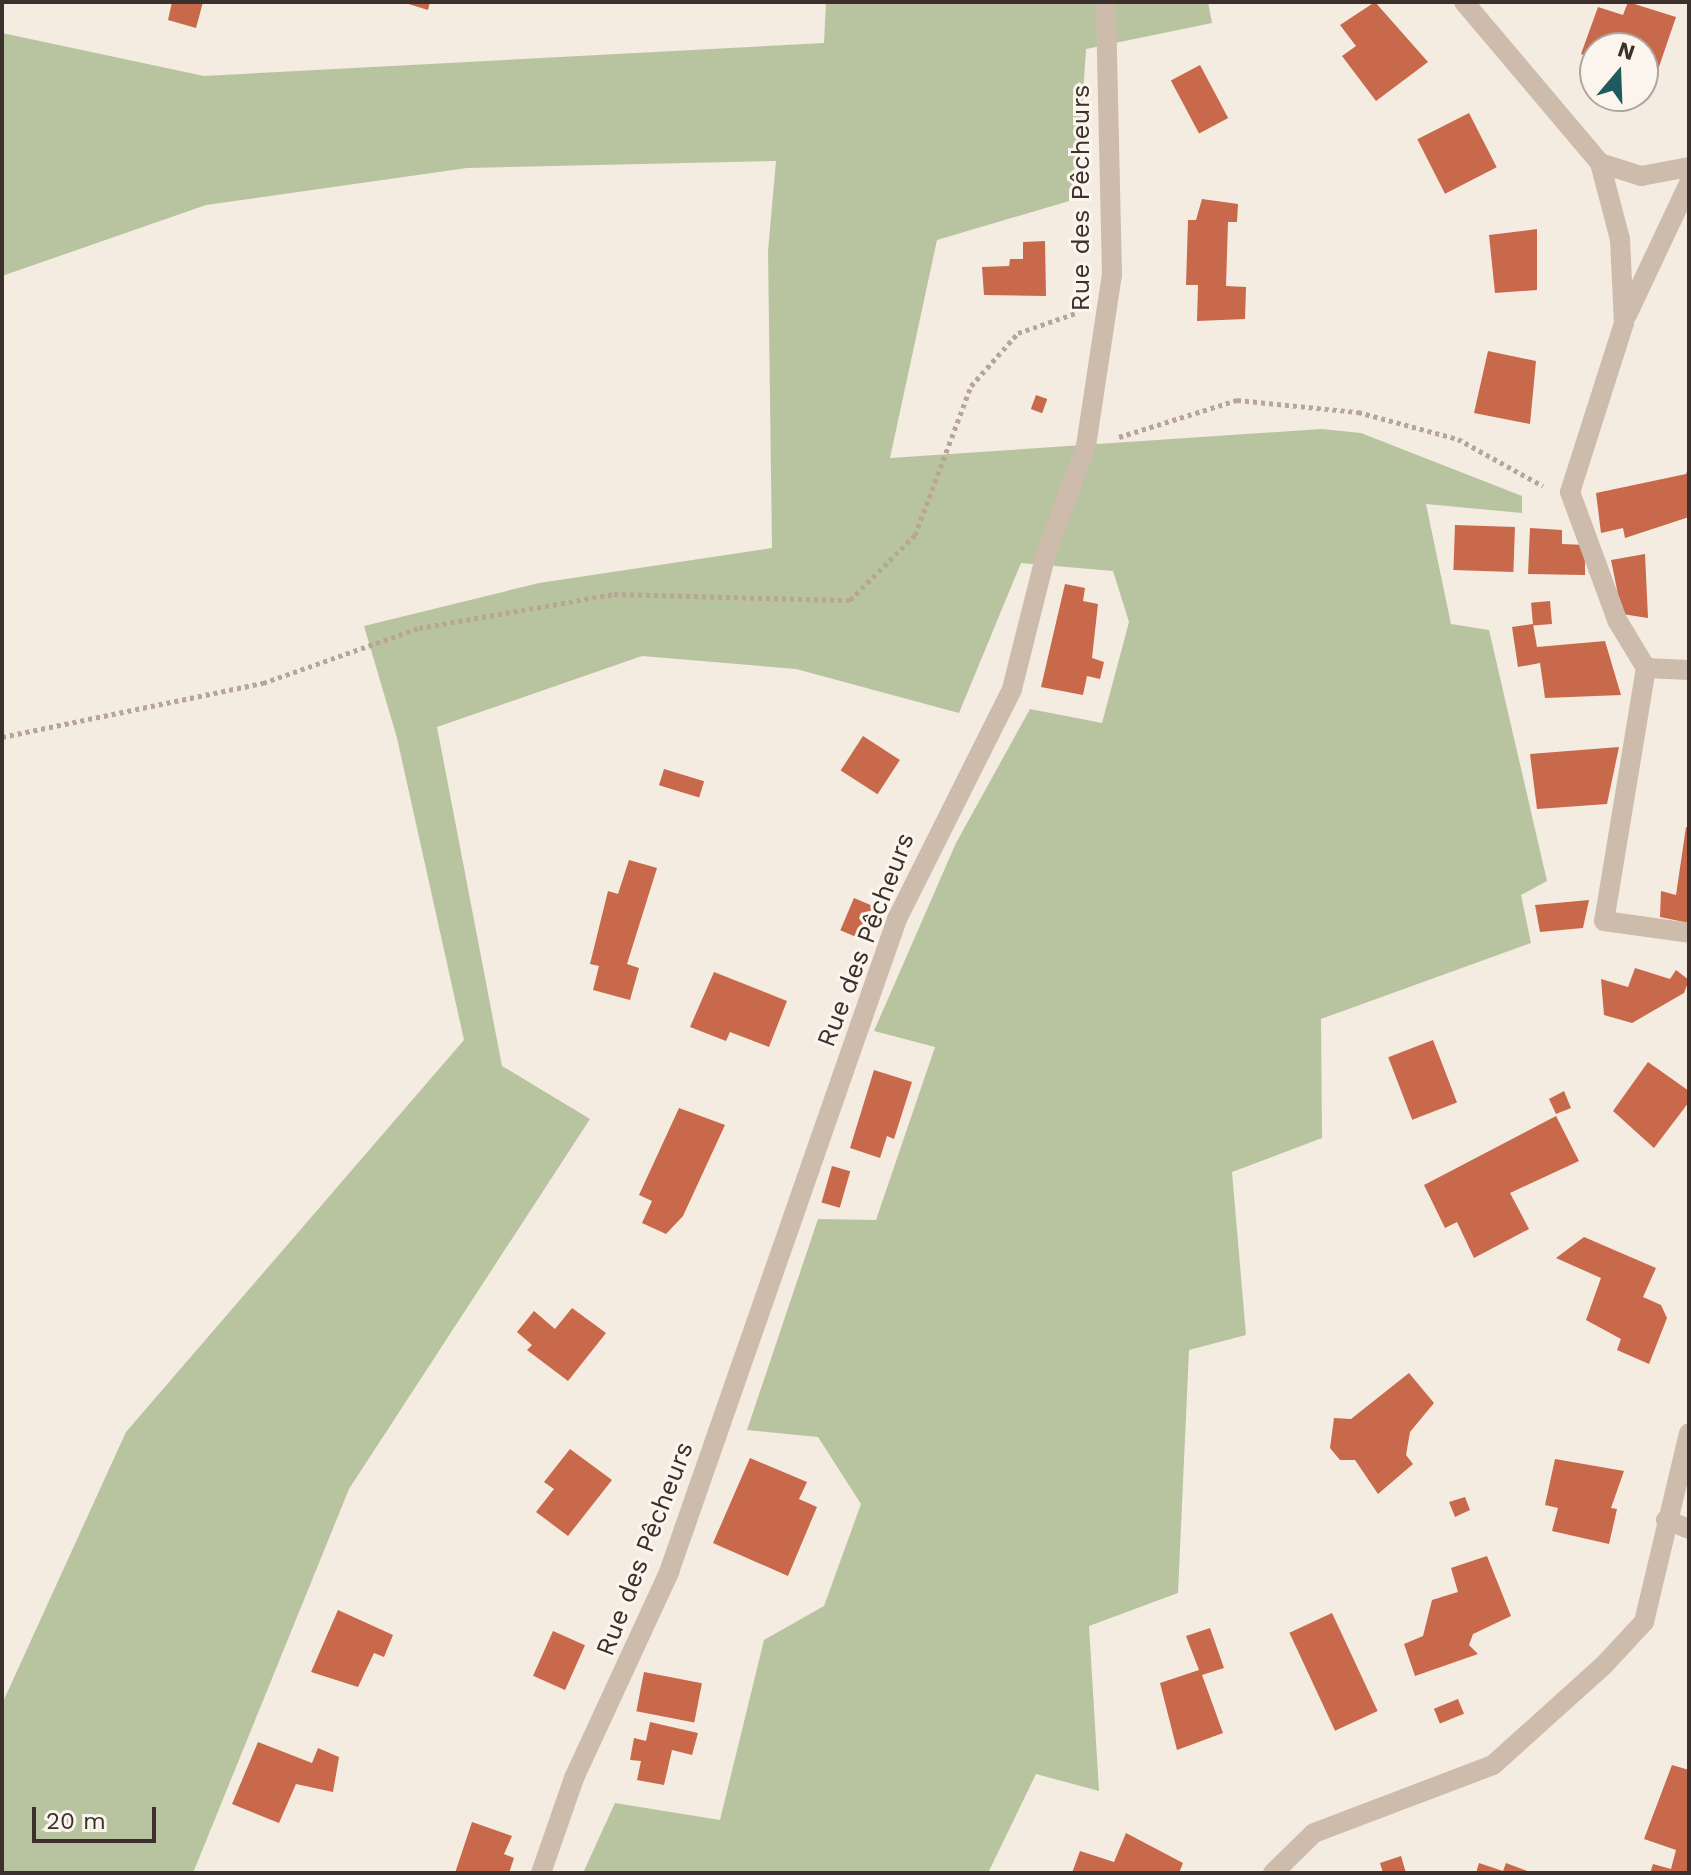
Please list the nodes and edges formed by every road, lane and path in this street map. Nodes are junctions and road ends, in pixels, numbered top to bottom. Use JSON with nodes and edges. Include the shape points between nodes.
{"nodes":[{"id":1,"x":1106,"y":2,"type":"edge"},
{"id":2,"x":1464,"y":2,"type":"edge"},
{"id":3,"x":1600,"y":163,"type":"junction"},
{"id":4,"x":1689,"y":167,"type":"edge"},
{"id":5,"x":1689,"y":183,"type":"edge"},
{"id":6,"x":1108,"y":314,"type":"junction"},
{"id":7,"x":1624,"y":323,"type":"junction"},
{"id":8,"x":1086,"y":446,"type":"junction"},
{"id":9,"x":1570,"y":492,"type":"junction"},
{"id":10,"x":1646,"y":668,"type":"junction"},
{"id":11,"x":1689,"y":670,"type":"edge"},
{"id":12,"x":2,"y":737,"type":"edge"},
{"id":13,"x":1689,"y":933,"type":"edge"},
{"id":14,"x":1689,"y":1433,"type":"edge"},
{"id":15,"x":1666,"y":1520,"type":"junction"},
{"id":16,"x":1689,"y":1529,"type":"edge"},
{"id":17,"x":541,"y":1873,"type":"edge"},
{"id":18,"x":1273,"y":1873,"type":"edge"}],
"edges":[{"from":1,"to":6,"type":"street","name":"Rue des Pêcheurs"},
{"from":2,"to":3,"type":"street"},
{"from":3,"to":4,"type":"street","via":[[1641,176]]},
{"from":3,"to":7,"type":"street","via":[[1620,239]]},
{"from":5,"to":7,"type":"street"},
{"from":6,"to":8,"type":"street","name":"Rue des Pêcheurs"},
{"from":6,"to":12,"type":"path","via":[[1063,313],[1018,333],[971,386],[915,535],[850,600],[614,594],[419,628],[263,683]]},
{"from":7,"to":9,"type":"street"},
{"from":8,"to":9,"type":"path","via":[[1237,400],[1358,412],[1458,439],[1557,493]]},
{"from":8,"to":17,"type":"street","name":"Rue des Pêcheurs","via":[[1046,554],[1012,689],[897,919],[669,1572],[574,1778]]},
{"from":9,"to":10,"type":"street","via":[[1617,620]]},
{"from":10,"to":11,"type":"street"},
{"from":10,"to":13,"type":"street","via":[[1604,921]]},
{"from":14,"to":15,"type":"street"},
{"from":15,"to":16,"type":"street"},
{"from":15,"to":18,"type":"street","via":[[1644,1622],[1551,1713],[1493,1765],[1314,1833]]}]}
